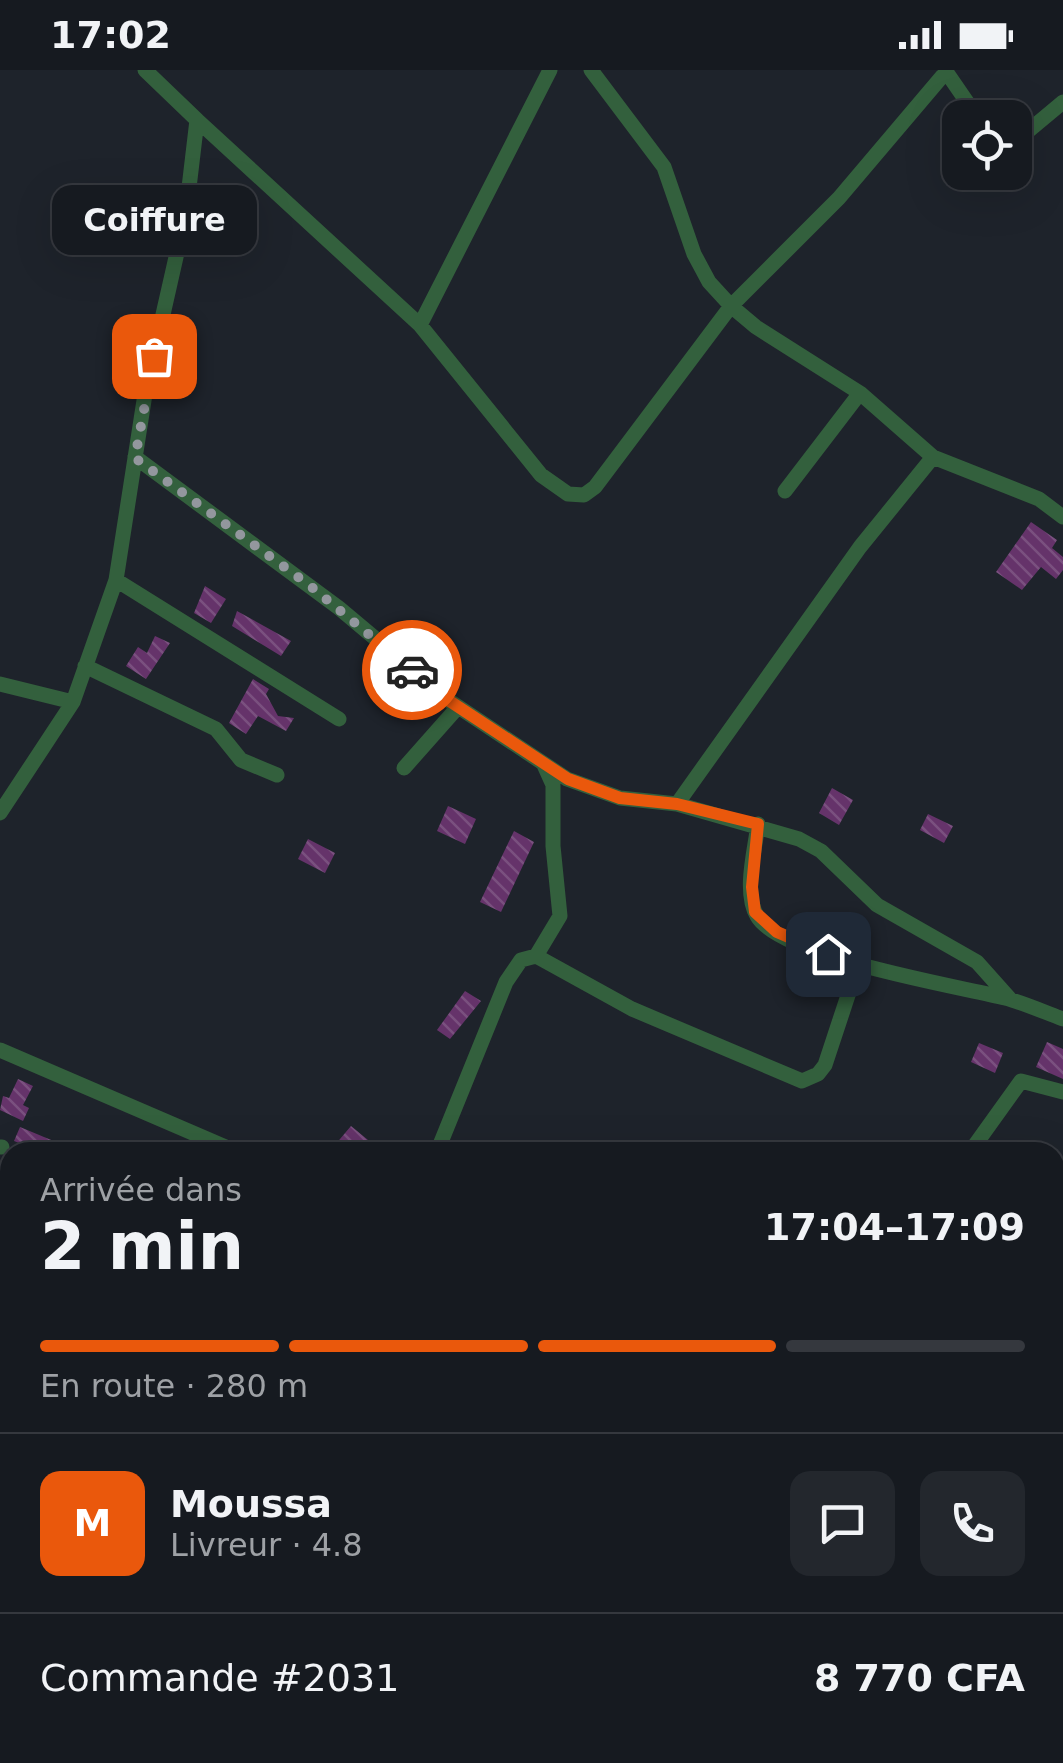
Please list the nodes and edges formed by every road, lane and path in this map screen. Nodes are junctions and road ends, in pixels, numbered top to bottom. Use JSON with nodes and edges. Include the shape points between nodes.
{"nodes":[{"id":1,"x":145,"y":70,"type":"edge"},
{"id":2,"x":550,"y":70,"type":"edge"},
{"id":3,"x":591,"y":70,"type":"edge"},
{"id":4,"x":946,"y":72,"type":"edge"},
{"id":5,"x":965,"y":100,"type":"edge"},
{"id":6,"x":1063,"y":102,"type":"edge"},
{"id":7,"x":196,"y":120,"type":"junction"},
{"id":8,"x":1032,"y":128,"type":"edge"},
{"id":9,"x":731,"y":306,"type":"junction"},
{"id":10,"x":420,"y":325,"type":"junction"},
{"id":11,"x":860,"y":393,"type":"junction"},
{"id":12,"x":933,"y":457,"type":"junction"},
{"id":13,"x":135,"y":458,"type":"junction"},
{"id":14,"x":785,"y":491,"type":"dead end"},
{"id":15,"x":1063,"y":517,"type":"edge"},
{"id":16,"x":116,"y":580,"type":"junction"},
{"id":17,"x":86,"y":666,"type":"junction"},
{"id":18,"x":0,"y":684,"type":"edge"},
{"id":19,"x":73,"y":702,"type":"junction"},
{"id":20,"x":458,"y":707,"type":"junction"},
{"id":21,"x":340,"y":719,"type":"dead end"},
{"id":22,"x":544,"y":763,"type":"junction"},
{"id":23,"x":404,"y":768,"type":"dead end"},
{"id":24,"x":277,"y":775,"type":"dead end"},
{"id":25,"x":677,"y":804,"type":"junction"},
{"id":26,"x":0,"y":813,"type":"edge"},
{"id":27,"x":758,"y":824,"type":"junction"},
{"id":28,"x":536,"y":956,"type":"junction"},
{"id":29,"x":858,"y":965,"type":"junction"},
{"id":30,"x":1010,"y":999,"type":"junction"},
{"id":31,"x":1063,"y":1019,"type":"edge"},
{"id":32,"x":0,"y":1050,"type":"edge"},
{"id":33,"x":1063,"y":1092,"type":"edge"},
{"id":34,"x":214,"y":1142,"type":"edge"},
{"id":35,"x":440,"y":1142,"type":"edge"},
{"id":36,"x":977,"y":1142,"type":"edge"}],
"edges":[{"from":1,"to":7,"type":"street"},
{"from":2,"to":10,"type":"street"},
{"from":3,"to":9,"type":"street","via":[[664,167],[694,254]]},
{"from":4,"to":5,"type":"street"},
{"from":4,"to":9,"type":"street","via":[[839,198]]},
{"from":6,"to":8,"type":"street"},
{"from":7,"to":10,"type":"street"},
{"from":7,"to":13,"type":"street","via":[[186,213]]},
{"from":9,"to":10,"type":"street","via":[[584,495],[568,494],[542,475]]},
{"from":9,"to":11,"type":"street"},
{"from":11,"to":12,"type":"street"},
{"from":11,"to":14,"type":"street"},
{"from":12,"to":15,"type":"street","via":[[1039,499]]},
{"from":12,"to":25,"type":"street","via":[[860,547]]},
{"from":13,"to":16,"type":"street"},
{"from":13,"to":20,"type":"street","via":[[339,608]]},
{"from":16,"to":17,"type":"street"},
{"from":16,"to":21,"type":"street"},
{"from":17,"to":19,"type":"street"},
{"from":17,"to":24,"type":"street","via":[[216,729],[241,760]]},
{"from":18,"to":19,"type":"street"},
{"from":19,"to":26,"type":"street"},
{"from":20,"to":22,"type":"street"},
{"from":20,"to":23,"type":"street"},
{"from":22,"to":25,"type":"street","via":[[593,790]]},
{"from":22,"to":28,"type":"street","via":[[554,785],[560,916]]},
{"from":25,"to":27,"type":"street"},
{"from":27,"to":29,"type":"street","via":[[752,887],[759,920]]},
{"from":27,"to":30,"type":"street","via":[[822,851],[877,905],[977,962]]},
{"from":28,"to":29,"type":"street","via":[[632,1009],[802,1081],[825,1065]]},
{"from":28,"to":35,"type":"street","via":[[521,960],[506,982]]},
{"from":29,"to":30,"type":"street"},
{"from":30,"to":31,"type":"street"},
{"from":32,"to":34,"type":"street"},
{"from":33,"to":36,"type":"street","via":[[1022,1081]]}]}
